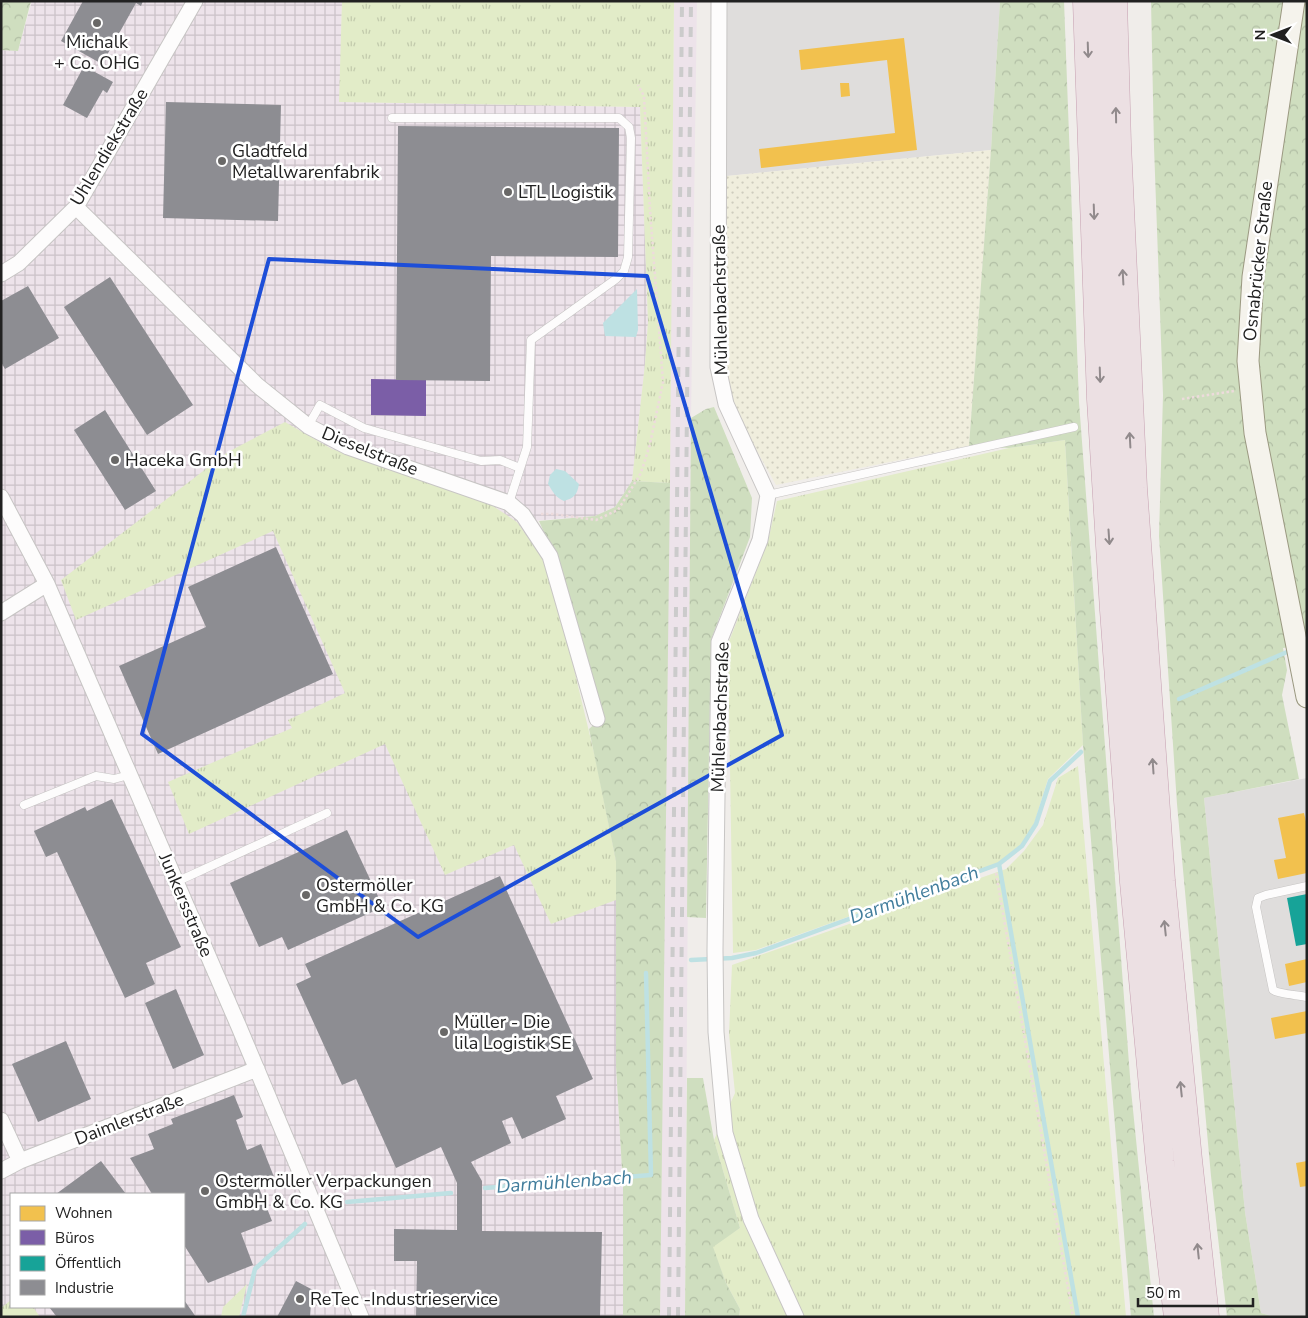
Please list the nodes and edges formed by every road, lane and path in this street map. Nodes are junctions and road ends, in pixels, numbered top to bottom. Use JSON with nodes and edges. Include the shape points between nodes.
{"nodes":[{"id":1,"x":195,"y":1,"type":"edge"},
{"id":2,"x":719,"y":1,"type":"edge"},
{"id":3,"x":1087,"y":1,"type":"edge"},
{"id":4,"x":1113,"y":1,"type":"edge"},
{"id":5,"x":1294,"y":1,"type":"edge"},
{"id":6,"x":638,"y":85,"type":"dead end"},
{"id":7,"x":392,"y":118,"type":"dead end"},
{"id":8,"x":76,"y":207,"type":"junction"},
{"id":9,"x":1,"y":274,"type":"edge"},
{"id":10,"x":1250,"y":389,"type":"junction"},
{"id":11,"x":1182,"y":399,"type":"dead end"},
{"id":12,"x":308,"y":426,"type":"junction"},
{"id":13,"x":1074,"y":428,"type":"dead end"},
{"id":14,"x":520,"y":468,"type":"junction"},
{"id":15,"x":768,"y":495,"type":"junction"},
{"id":16,"x":1,"y":497,"type":"edge"},
{"id":17,"x":509,"y":503,"type":"junction"},
{"id":18,"x":5,"y":515,"type":"edge"},
{"id":19,"x":524,"y":515,"type":"junction"},
{"id":20,"x":47,"y":584,"type":"junction"},
{"id":21,"x":1,"y":613,"type":"edge"},
{"id":22,"x":1307,"y":697,"type":"edge"},
{"id":23,"x":597,"y":719,"type":"dead end"},
{"id":24,"x":129,"y":774,"type":"junction"},
{"id":25,"x":24,"y":805,"type":"dead end"},
{"id":26,"x":327,"y":813,"type":"dead end"},
{"id":27,"x":996,"y":873,"type":"dead end"},
{"id":28,"x":176,"y":882,"type":"junction"},
{"id":29,"x":1307,"y":886,"type":"edge"},
{"id":30,"x":1307,"y":998,"type":"edge"},
{"id":31,"x":257,"y":1069,"type":"junction"},
{"id":32,"x":1,"y":1120,"type":"edge"},
{"id":33,"x":20,"y":1161,"type":"junction"},
{"id":34,"x":1,"y":1171,"type":"edge"},
{"id":35,"x":361,"y":1317,"type":"edge"},
{"id":36,"x":796,"y":1317,"type":"edge"},
{"id":37,"x":1073,"y":1317,"type":"edge"},
{"id":38,"x":1178,"y":1317,"type":"edge"},
{"id":39,"x":1205,"y":1317,"type":"edge"}],
"edges":[{"from":1,"to":8,"type":"street","name":"Uhlendiekstraße"},
{"from":2,"to":15,"type":"street","name":"Mühlenbachstraße","via":[[718,367],[726,404]]},
{"from":3,"to":38,"type":"highway","one_way":true,"via":[[1101,399],[1114,610],[1134,882]]},
{"from":39,"to":4,"type":"highway","one_way":true,"via":[[1162,890],[1149,714],[1127,382]]},
{"from":5,"to":10,"type":"main road","name":"Osnabrücker Straße","via":[[1253,277],[1248,361]]},
{"from":6,"to":19,"type":"path","via":[[644,96],[663,382],[650,444],[640,473],[618,510],[596,520],[553,514]]},
{"from":7,"to":14,"type":"lane","via":[[619,118],[629,127],[628,257],[624,271],[531,340],[527,447]]},
{"from":8,"to":9,"type":"street","name":"Uhlendiekstraße","via":[[19,263]]},
{"from":8,"to":12,"type":"street","name":"Dieselstraße","via":[[256,385]]},
{"from":10,"to":11,"type":"path"},
{"from":10,"to":22,"type":"main road","name":"Osnabrücker Straße","via":[[1258,448]]},
{"from":12,"to":14,"type":"lane","via":[[320,405],[364,428],[481,461],[500,460]]},
{"from":12,"to":17,"type":"street","name":"Dieselstraße","via":[[348,447]]},
{"from":13,"to":15,"type":"lane"},
{"from":14,"to":17,"type":"lane"},
{"from":15,"to":36,"type":"street","name":"Mühlenbachstraße","via":[[760,540],[719,642],[716,1032],[725,1133],[751,1219]]},
{"from":16,"to":18,"type":"street","name":"Junkersstraße"},
{"from":17,"to":19,"type":"street","name":"Dieselstraße"},
{"from":18,"to":20,"type":"street","name":"Junkersstraße"},
{"from":19,"to":23,"type":"street","name":"Dieselstraße","via":[[550,556]]},
{"from":20,"to":21,"type":"street"},
{"from":20,"to":24,"type":"street","name":"Junkersstraße"},
{"from":24,"to":25,"type":"lane","via":[[114,779],[96,776]]},
{"from":24,"to":28,"type":"street","name":"Junkersstraße"},
{"from":26,"to":28,"type":"lane"},
{"from":27,"to":37,"type":"path"},
{"from":28,"to":31,"type":"street","name":"Junkersstraße"},
{"from":29,"to":30,"type":"lane","via":[[1266,894],[1258,898],[1256,907],[1272,990],[1277,994]]},
{"from":31,"to":33,"type":"street","name":"Daimlerstraße"},
{"from":31,"to":35,"type":"street","name":"Junkersstraße"},
{"from":32,"to":33,"type":"street"},
{"from":33,"to":34,"type":"street","name":"Daimlerstraße"}]}
